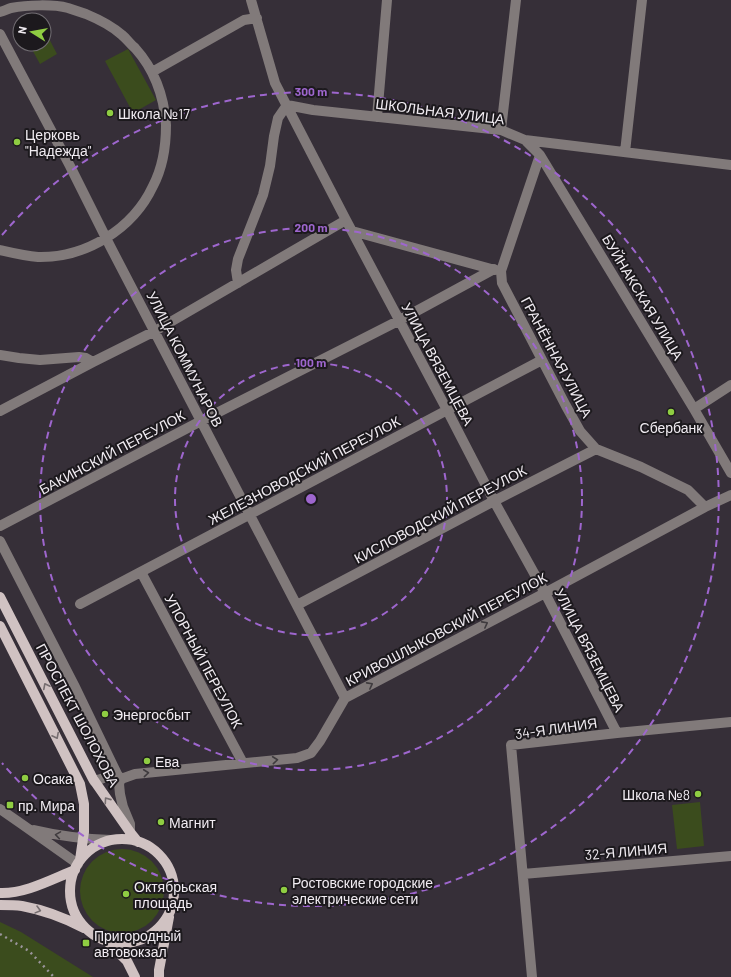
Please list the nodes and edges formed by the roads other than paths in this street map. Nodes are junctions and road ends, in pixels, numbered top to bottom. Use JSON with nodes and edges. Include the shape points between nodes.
{"nodes":[{"id":1,"x":252,"y":0,"type":"edge"},
{"id":2,"x":387,"y":0,"type":"edge"},
{"id":3,"x":516,"y":0,"type":"edge"},
{"id":4,"x":642,"y":0,"type":"edge"},
{"id":5,"x":0,"y":12,"type":"edge"},
{"id":6,"x":257,"y":18,"type":"junction"},
{"id":7,"x":0,"y":34,"type":"edge"},
{"id":8,"x":152,"y":72,"type":"junction"},
{"id":9,"x":287,"y":106,"type":"junction"},
{"id":10,"x":377,"y":117,"type":"junction"},
{"id":11,"x":501,"y":130,"type":"junction"},
{"id":12,"x":525,"y":140,"type":"junction"},
{"id":13,"x":625,"y":152,"type":"junction"},
{"id":14,"x":540,"y":155,"type":"junction"},
{"id":15,"x":731,"y":165,"type":"edge"},
{"id":16,"x":346,"y":220,"type":"junction"},
{"id":17,"x":352,"y":231,"type":"junction"},
{"id":18,"x":106,"y":238,"type":"junction"},
{"id":19,"x":0,"y":250,"type":"edge"},
{"id":20,"x":497,"y":270,"type":"junction"},
{"id":21,"x":238,"y":283,"type":"junction"},
{"id":22,"x":400,"y":320,"type":"junction"},
{"id":23,"x":154,"y":331,"type":"junction"},
{"id":24,"x":0,"y":355,"type":"edge"},
{"id":25,"x":542,"y":360,"type":"junction"},
{"id":26,"x":93,"y":362,"type":"junction"},
{"id":27,"x":731,"y":385,"type":"edge"},
{"id":28,"x":694,"y":409,"type":"junction"},
{"id":29,"x":447,"y":410,"type":"junction"},
{"id":30,"x":0,"y":411,"type":"edge"},
{"id":31,"x":201,"y":421,"type":"junction"},
{"id":32,"x":596,"y":449,"type":"junction"},
{"id":33,"x":731,"y":473,"type":"edge"},
{"id":34,"x":731,"y":495,"type":"edge"},
{"id":35,"x":494,"y":501,"type":"junction"},
{"id":36,"x":705,"y":507,"type":"junction"},
{"id":37,"x":250,"y":514,"type":"junction"},
{"id":38,"x":0,"y":526,"type":"edge"},
{"id":39,"x":0,"y":541,"type":"edge"},
{"id":40,"x":140,"y":572,"type":"junction"},
{"id":41,"x":545,"y":593,"type":"junction"},
{"id":42,"x":0,"y":596,"type":"edge"},
{"id":43,"x":80,"y":604,"type":"dead end"},
{"id":44,"x":297,"y":605,"type":"junction"},
{"id":45,"x":0,"y":626,"type":"edge"},
{"id":46,"x":345,"y":698,"type":"junction"},
{"id":47,"x":731,"y":722,"type":"edge"},
{"id":48,"x":618,"y":733,"type":"junction"},
{"id":49,"x":243,"y":764,"type":"junction"},
{"id":50,"x":119,"y":776,"type":"junction"},
{"id":51,"x":94,"y":780,"type":"junction"},
{"id":52,"x":0,"y":809,"type":"edge"},
{"id":53,"x":28,"y":828,"type":"junction"},
{"id":54,"x":130,"y":832,"type":"junction"},
{"id":55,"x":83,"y":839,"type":"junction"},
{"id":56,"x":111,"y":840,"type":"junction"},
{"id":57,"x":138,"y":842,"type":"junction"},
{"id":58,"x":731,"y":856,"type":"edge"},
{"id":59,"x":78,"y":865,"type":"junction"},
{"id":60,"x":523,"y":874,"type":"junction"},
{"id":61,"x":0,"y":892,"type":"edge"},
{"id":62,"x":0,"y":904,"type":"edge"},
{"id":63,"x":170,"y":911,"type":"junction"},
{"id":64,"x":88,"y":930,"type":"junction"},
{"id":65,"x":106,"y":940,"type":"junction"},
{"id":66,"x":135,"y":977,"type":"edge"},
{"id":67,"x":159,"y":977,"type":"edge"},
{"id":68,"x":532,"y":977,"type":"edge"}],
"edges":[{"from":1,"to":6,"type":"street","name":"УЛИЦА ВЯЗЕМЦЕВА"},
{"from":2,"to":10,"type":"street"},
{"from":3,"to":11,"type":"street"},
{"from":4,"to":13,"type":"street"},
{"from":5,"to":8,"type":"street","via":[[11,8],[40,5],[68,8],[98,19],[122,35]]},
{"from":6,"to":8,"type":"street","via":[[244,20]]},
{"from":6,"to":9,"type":"street","name":"УЛИЦА ВЯЗЕМЦЕВА","via":[[275,83]]},
{"from":7,"to":18,"type":"street","name":"УЛИЦА КОММУНАРОВ"},
{"from":8,"to":18,"type":"street","via":[[165,112],[166,138],[162,163],[154,186],[141,206],[122,227]]},
{"from":9,"to":10,"type":"street","name":"ШКОЛЬНАЯ УЛИЦА"},
{"from":9,"to":16,"type":"street","name":"УЛИЦА ВЯЗЕМЦЕВА"},
{"from":9,"to":21,"type":"street","via":[[278,118],[263,195],[238,259]]},
{"from":10,"to":11,"type":"street","name":"ШКОЛЬНАЯ УЛИЦА"},
{"from":11,"to":12,"type":"street","name":"ШКОЛЬНАЯ УЛИЦА"},
{"from":12,"to":13,"type":"street","name":"ШКОЛЬНАЯ УЛИЦА"},
{"from":12,"to":14,"type":"street","name":"БУЙНАКСКАЯ УЛИЦА"},
{"from":13,"to":15,"type":"street","name":"ШКОЛЬНАЯ УЛИЦА"},
{"from":14,"to":20,"type":"street"},
{"from":14,"to":28,"type":"street","name":"БУЙНАКСКАЯ УЛИЦА"},
{"from":16,"to":17,"type":"street","name":"УЛИЦА ВЯЗЕМЦЕВА"},
{"from":16,"to":21,"type":"street"},
{"from":17,"to":20,"type":"street"},
{"from":17,"to":22,"type":"street","name":"УЛИЦА ВЯЗЕМЦЕВА"},
{"from":18,"to":19,"type":"street","via":[[89,247],[59,255],[39,257]]},
{"from":18,"to":23,"type":"street","name":"УЛИЦА КОММУНАРОВ"},
{"from":20,"to":22,"type":"street","name":"БАКИНСКИЙ ПЕРЕУЛОК"},
{"from":20,"to":25,"type":"street","name":"ГРАНЁННАЯ УЛИЦА"},
{"from":21,"to":23,"type":"street"},
{"from":22,"to":29,"type":"street","name":"УЛИЦА ВЯЗЕМЦЕВА"},
{"from":22,"to":31,"type":"street","name":"БАКИНСКИЙ ПЕРЕУЛОК"},
{"from":23,"to":26,"type":"street"},
{"from":23,"to":31,"type":"street","name":"УЛИЦА КОММУНАРОВ"},
{"from":24,"to":26,"type":"street","via":[[40,360],[79,357]]},
{"from":25,"to":29,"type":"street","name":"ЖЕЛЕЗНОВОДСКИЙ ПЕРЕУЛОК"},
{"from":25,"to":32,"type":"street","name":"ГРАНЁННАЯ УЛИЦА","via":[[580,431]]},
{"from":26,"to":30,"type":"street"},
{"from":27,"to":28,"type":"street"},
{"from":28,"to":33,"type":"street","name":"БУЙНАКСКАЯ УЛИЦА"},
{"from":29,"to":35,"type":"street","name":"УЛИЦА ВЯЗЕМЦЕВА"},
{"from":29,"to":37,"type":"street","name":"ЖЕЛЕЗНОВОДСКИЙ ПЕРЕУЛОК"},
{"from":31,"to":37,"type":"street","name":"УЛИЦА КОММУНАРОВ"},
{"from":31,"to":38,"type":"street","name":"БАКИНСКИЙ ПЕРЕУЛОК"},
{"from":32,"to":35,"type":"street","name":"КИСЛОВОДСКИЙ ПЕРЕУЛОК"},
{"from":32,"to":36,"type":"street","name":"ГРАНЁННАЯ УЛИЦА","via":[[688,490]]},
{"from":34,"to":36,"type":"street","name":"КРИВОШЛЫКОВСКИЙ ПЕРЕУЛОК"},
{"from":35,"to":41,"type":"street","name":"УЛИЦА ВЯЗЕМЦЕВА"},
{"from":35,"to":44,"type":"street","name":"КИСЛОВОДСКИЙ ПЕРЕУЛОК"},
{"from":36,"to":41,"type":"street","name":"КРИВОШЛЫКОВСКИЙ ПЕРЕУЛОК"},
{"from":37,"to":40,"type":"street","name":"ЖЕЛЕЗНОВОДСКИЙ ПЕРЕУЛОК"},
{"from":37,"to":44,"type":"street","name":"УЛИЦА КОММУНАРОВ"},
{"from":39,"to":50,"type":"street"},
{"from":40,"to":43,"type":"street","name":"ЖЕЛЕЗНОВОДСКИЙ ПЕРЕУЛОК"},
{"from":40,"to":49,"type":"street","name":"УПОРНЫЙ ПЕРЕУЛОК"},
{"from":46,"to":41,"type":"street","name":"КРИВОШЛЫКОВСКИЙ ПЕРЕУЛОК","one_way":true},
{"from":41,"to":48,"type":"street","name":"УЛИЦА ВЯЗЕМЦЕВА"},
{"from":51,"to":42,"type":"main road","name":"ПРОСПЕКТ ШОЛОХОВА","one_way":true},
{"from":44,"to":46,"type":"street","name":"УЛИЦА КОММУНАРОВ"},
{"from":45,"to":55,"type":"main road","name":"ПРОСПЕКТ ШОЛОХОВА","one_way":true,"via":[[80,784],[84,804]]},
{"from":49,"to":46,"type":"street","name":"КРИВОШЛЫКОВСКИЙ ПЕРЕУЛОК","one_way":true,"via":[[297,758],[311,753]]},
{"from":47,"to":48,"type":"street","name":"34-Я ЛИНИЯ"},
{"from":48,"to":60,"type":"street","name":"34-Я ЛИНИЯ","via":[[511,745]]},
{"from":50,"to":49,"type":"street","name":"КРИВОШЛЫКОВСКИЙ ПЕРЕУЛОК","one_way":true},
{"from":50,"to":51,"type":"street","name":"КРИВОШЛЫКОВСКИЙ ПЕРЕУЛОК"},
{"from":50,"to":54,"type":"street","via":[[120,794],[130,824]]},
{"from":54,"to":51,"type":"main road","name":"ПРОСПЕКТ ШОЛОХОВА","one_way":true},
{"from":52,"to":53,"type":"street"},
{"from":55,"to":53,"type":"street","one_way":true},
{"from":53,"to":59,"type":"street"},
{"from":54,"to":57,"type":"main road","name":"ПРОСПЕКТ ШОЛОХОВА"},
{"from":55,"to":56,"type":"street"},
{"from":55,"to":59,"type":"main road","name":"ПРОСПЕКТ ШОЛОХОВА"},
{"from":56,"to":57,"type":"main road"},
{"from":56,"to":59,"type":"main road","via":[[89,851]]},
{"from":57,"to":63,"type":"main road","via":[[160,855],[171,872],[174,895]]},
{"from":58,"to":60,"type":"street","name":"32-Я ЛИНИЯ"},
{"from":59,"to":61,"type":"main road","via":[[48,881],[17,892]]},
{"from":59,"to":64,"type":"main road","via":[[70,888],[71,901],[76,916]]},
{"from":60,"to":68,"type":"street"},
{"from":62,"to":64,"type":"main road","one_way":true,"via":[[35,909]]},
{"from":63,"to":65,"type":"main road","via":[[157,930],[142,939],[120,943]]},
{"from":63,"to":67,"type":"main road"},
{"from":64,"to":65,"type":"main road"},
{"from":65,"to":66,"type":"main road","via":[[127,961]]}]}
